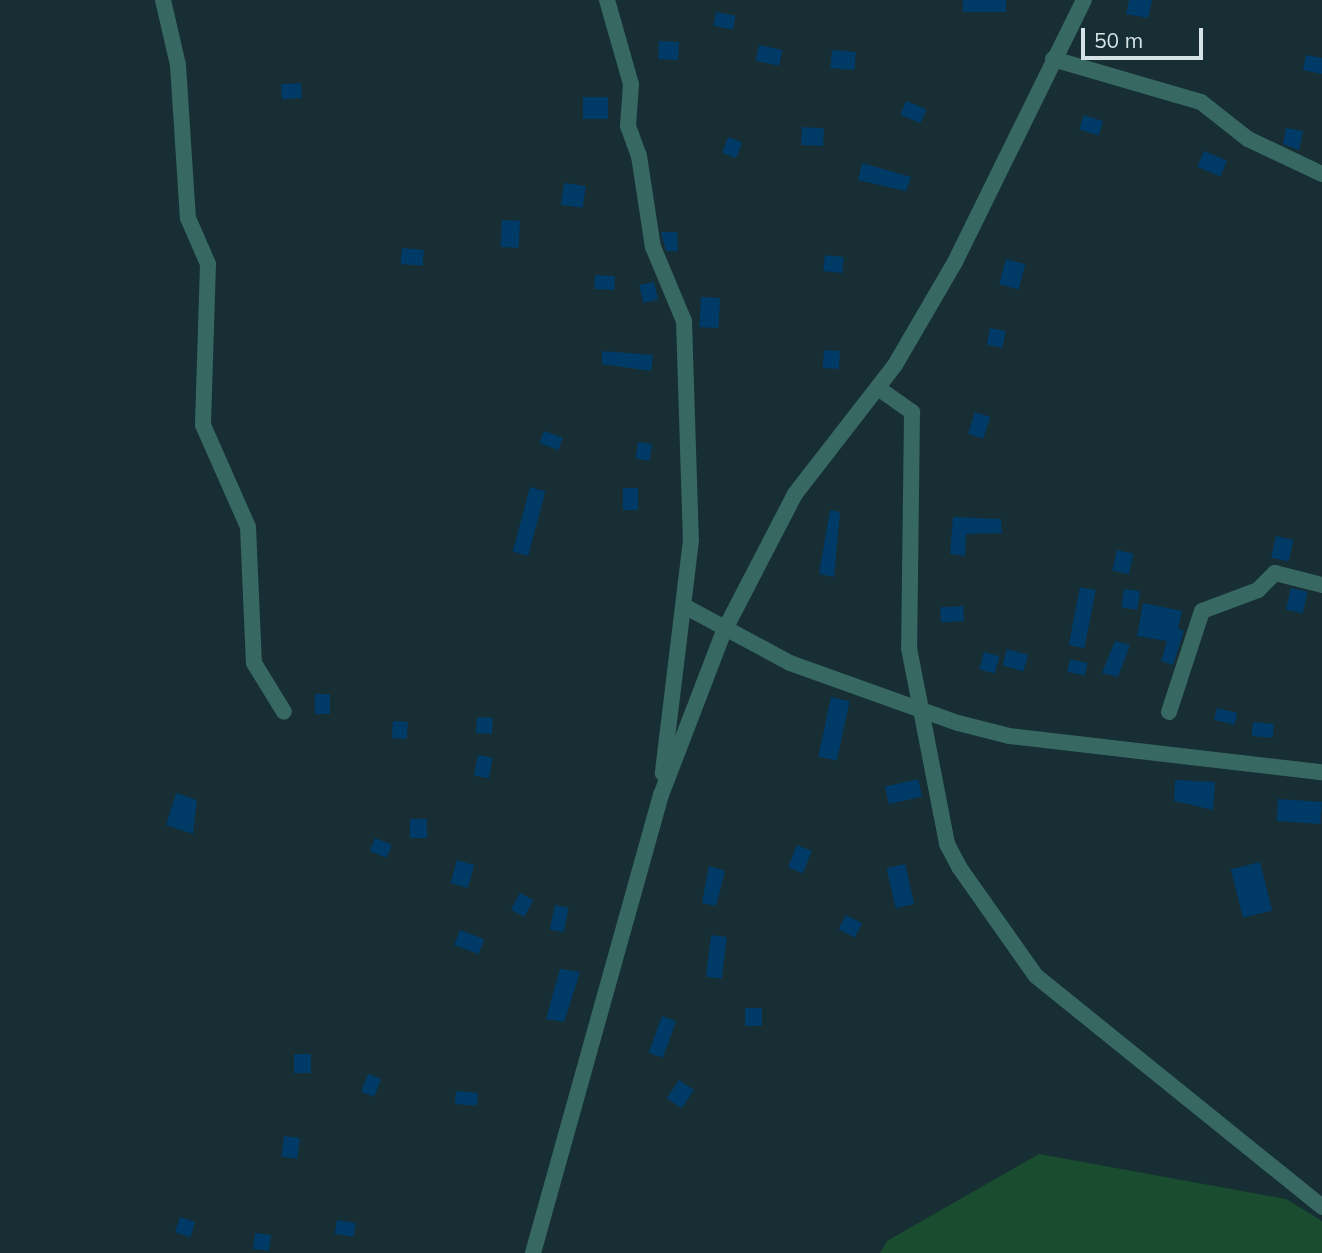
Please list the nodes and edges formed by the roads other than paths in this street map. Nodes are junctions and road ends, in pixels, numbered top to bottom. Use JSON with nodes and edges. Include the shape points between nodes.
{"nodes":[{"id":1,"x":163,"y":0,"type":"edge"},
{"id":2,"x":607,"y":0,"type":"edge"},
{"id":3,"x":1084,"y":0,"type":"edge"},
{"id":4,"x":1053,"y":59,"type":"junction"},
{"id":5,"x":1322,"y":174,"type":"edge"},
{"id":6,"x":878,"y":388,"type":"junction"},
{"id":7,"x":1322,"y":585,"type":"edge"},
{"id":8,"x":686,"y":607,"type":"junction"},
{"id":9,"x":724,"y":631,"type":"junction"},
{"id":10,"x":922,"y":710,"type":"junction"},
{"id":11,"x":284,"y":712,"type":"dead end"},
{"id":12,"x":1169,"y":712,"type":"dead end"},
{"id":13,"x":1322,"y":772,"type":"edge"},
{"id":14,"x":661,"y":795,"type":"junction"},
{"id":15,"x":1322,"y":1207,"type":"edge"},
{"id":16,"x":533,"y":1253,"type":"edge"}],
"edges":[{"from":1,"to":11,"type":"street","via":[[178,65],[188,218],[208,264],[203,425],[248,527],[254,663]]},
{"from":2,"to":8,"type":"street","via":[[631,84],[628,126],[639,156],[653,247],[684,321],[691,474]]},
{"from":3,"to":4,"type":"street"},
{"from":4,"to":5,"type":"street","via":[[1201,102],[1260,146]]},
{"from":4,"to":6,"type":"street","via":[[955,262]]},
{"from":6,"to":9,"type":"street","via":[[795,494]]},
{"from":6,"to":10,"type":"street","via":[[912,412],[906,603]]},
{"from":7,"to":12,"type":"street","via":[[1275,573],[1258,590],[1202,611]]},
{"from":8,"to":9,"type":"street"},
{"from":8,"to":14,"type":"street"},
{"from":9,"to":10,"type":"street","via":[[853,689]]},
{"from":9,"to":14,"type":"street"},
{"from":10,"to":13,"type":"street","via":[[1009,736]]},
{"from":10,"to":15,"type":"street","via":[[947,844],[1002,934],[1036,975]]},
{"from":14,"to":16,"type":"street"}]}
